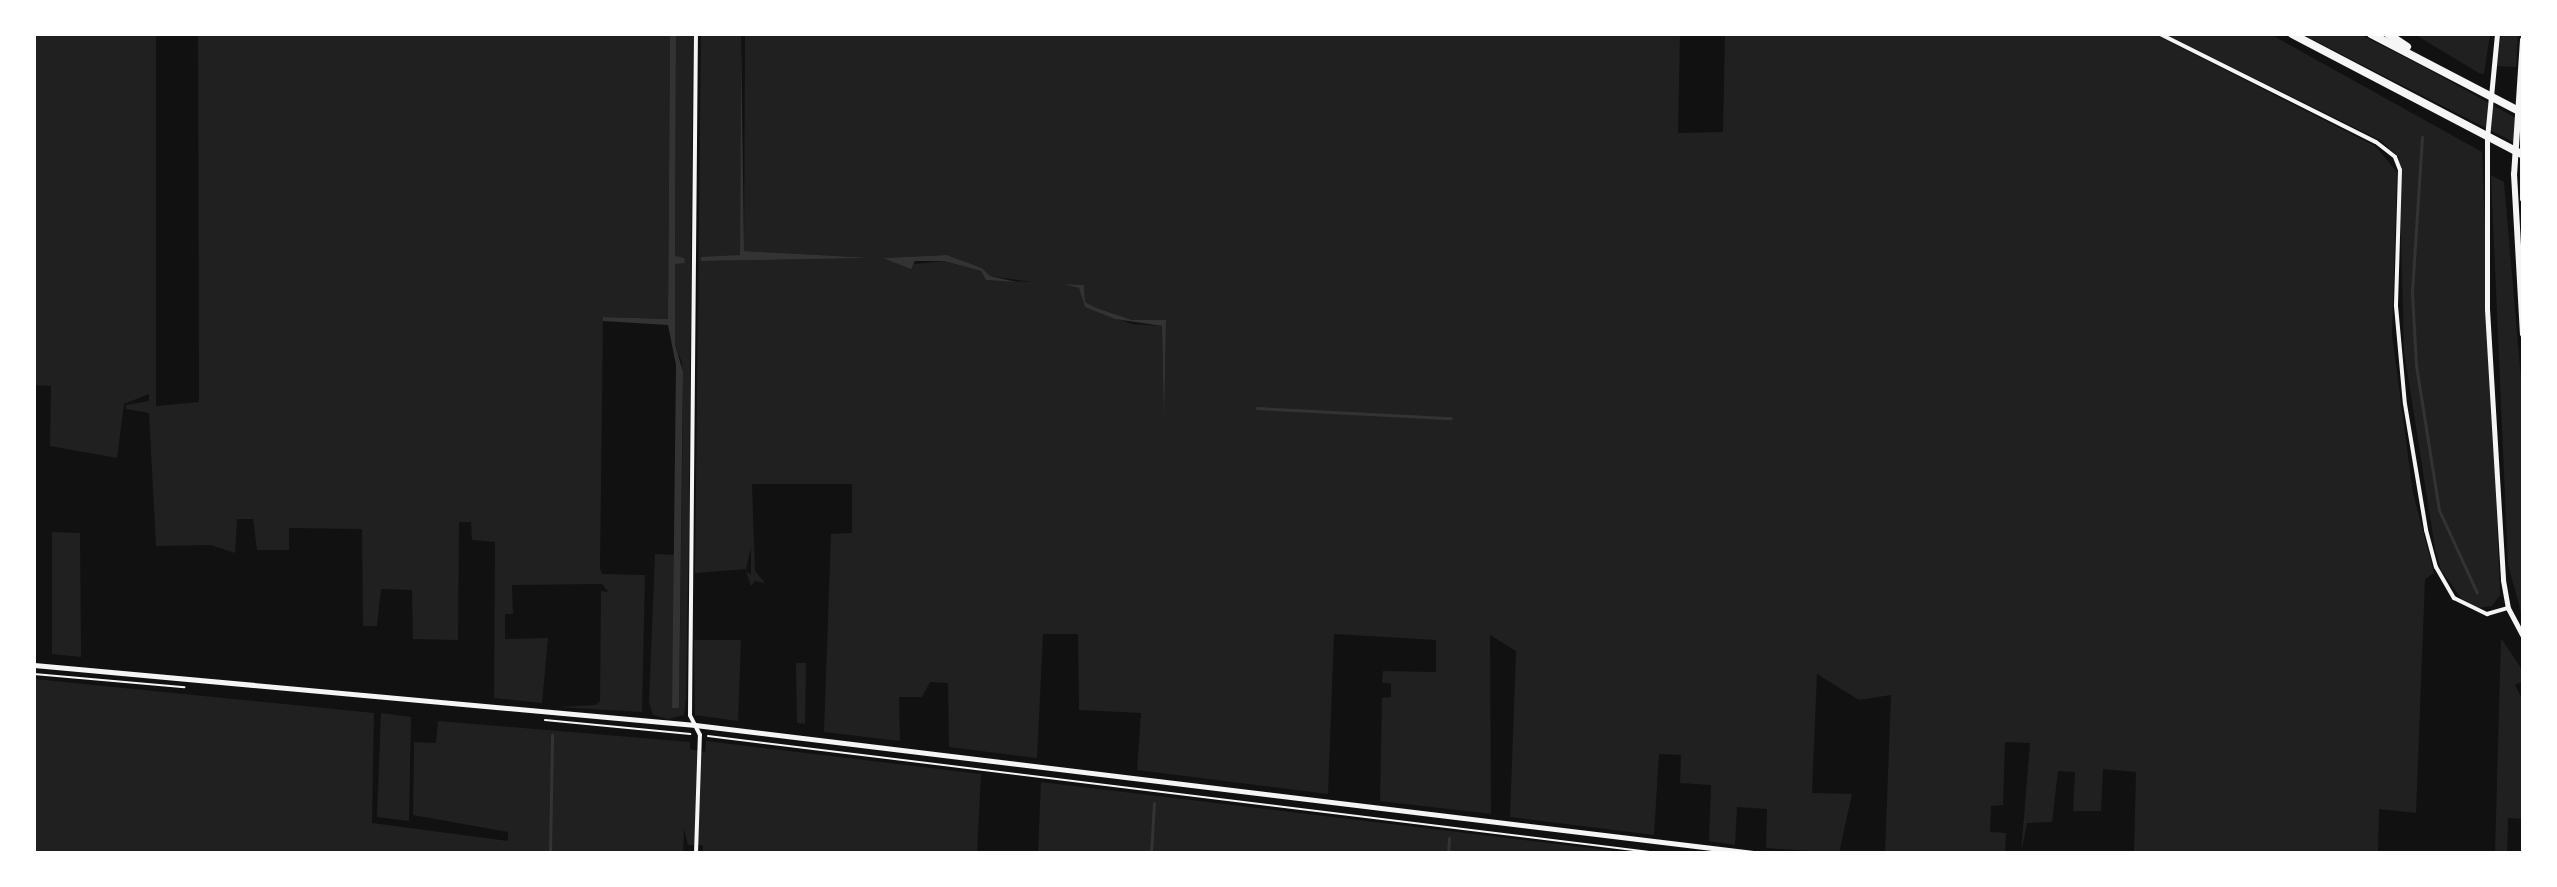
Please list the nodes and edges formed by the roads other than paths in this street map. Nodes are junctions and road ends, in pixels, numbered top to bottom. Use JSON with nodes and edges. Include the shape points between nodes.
{"nodes":[{"id":1,"x":696,"y":34,"type":"edge"},
{"id":2,"x":2160,"y":34,"type":"edge"},
{"id":3,"x":2292,"y":34,"type":"edge"},
{"id":4,"x":2371,"y":34,"type":"edge"},
{"id":5,"x":2388,"y":34,"type":"edge"},
{"id":6,"x":2497,"y":34,"type":"edge"},
{"id":7,"x":2523,"y":40,"type":"edge"},
{"id":8,"x":2438,"y":68,"type":"junction"},
{"id":9,"x":2523,"y":113,"type":"edge"},
{"id":10,"x":2523,"y":155,"type":"edge"},
{"id":11,"x":2523,"y":198,"type":"edge"},
{"id":12,"x":2523,"y":334,"type":"edge"},
{"id":13,"x":2508,"y":608,"type":"junction"},
{"id":14,"x":2523,"y":636,"type":"edge"},
{"id":15,"x":34,"y":665,"type":"edge"},
{"id":16,"x":695,"y":725,"type":"junction"},
{"id":17,"x":696,"y":853,"type":"edge"},
{"id":18,"x":1753,"y":853,"type":"edge"}],
"edges":[{"from":1,"to":16,"type":"street","via":[[690,715]]},
{"from":2,"to":13,"type":"street","via":[[2376,142],[2395,157],[2400,170],[2396,306],[2405,404],[2426,530],[2436,567],[2454,598],[2487,614]]},
{"from":3,"to":10,"type":"highway"},
{"from":4,"to":8,"type":"highway"},
{"from":5,"to":8,"type":"highway"},
{"from":6,"to":13,"type":"street","via":[[2486,167],[2487,309]]},
{"from":7,"to":12,"type":"main road","via":[[2514,195]]},
{"from":8,"to":9,"type":"highway"},
{"from":9,"to":11,"type":"main road"},
{"from":13,"to":14,"type":"street"},
{"from":15,"to":16,"type":"street"},
{"from":16,"to":17,"type":"street","via":[[700,735]]},
{"from":16,"to":18,"type":"street"}]}
